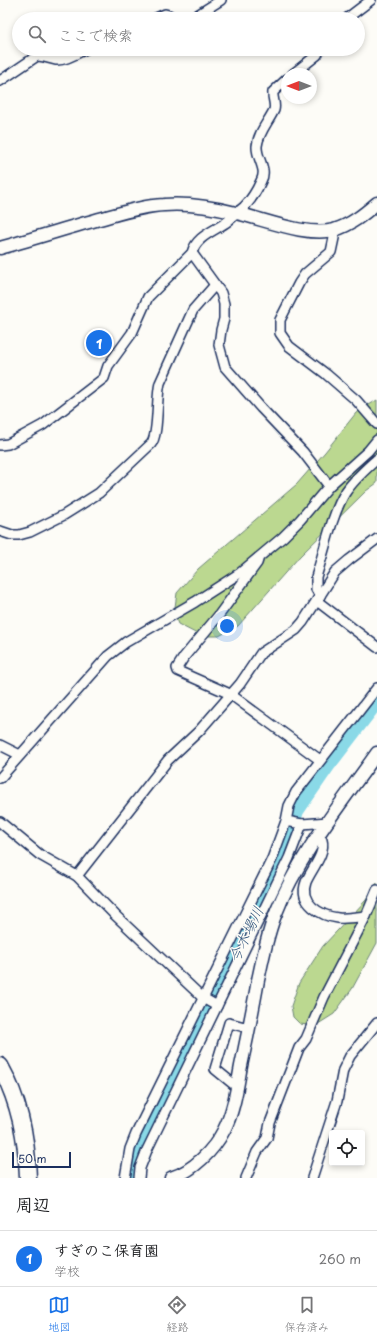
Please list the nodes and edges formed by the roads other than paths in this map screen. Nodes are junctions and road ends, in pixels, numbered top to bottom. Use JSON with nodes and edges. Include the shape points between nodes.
{"nodes":[{"id":1,"x":221,"y":0,"type":"edge"},
{"id":2,"x":371,"y":0,"type":"edge"},
{"id":3,"x":201,"y":12,"type":"edge"},
{"id":4,"x":355,"y":12,"type":"edge"},
{"id":5,"x":37,"y":56,"type":"edge"},
{"id":6,"x":43,"y":56,"type":"edge"},
{"id":7,"x":70,"y":56,"type":"edge"},
{"id":8,"x":316,"y":56,"type":"edge"},
{"id":9,"x":301,"y":68,"type":"edge"},
{"id":10,"x":0,"y":81,"type":"edge"},
{"id":11,"x":281,"y":85,"type":"edge"},
{"id":12,"x":377,"y":203,"type":"edge"},
{"id":13,"x":236,"y":213,"type":"junction"},
{"id":14,"x":332,"y":230,"type":"junction"},
{"id":15,"x":0,"y":248,"type":"edge"},
{"id":16,"x":192,"y":253,"type":"junction"},
{"id":17,"x":215,"y":285,"type":"junction"},
{"id":18,"x":377,"y":424,"type":"edge"},
{"id":19,"x":377,"y":440,"type":"edge"},
{"id":20,"x":0,"y":445,"type":"edge"},
{"id":21,"x":377,"y":459,"type":"edge"},
{"id":22,"x":329,"y":486,"type":"junction"},
{"id":23,"x":0,"y":531,"type":"edge"},
{"id":24,"x":377,"y":539,"type":"edge"},
{"id":25,"x":258,"y":557,"type":"junction"},
{"id":26,"x":319,"y":598,"type":"junction"},
{"id":27,"x":377,"y":647,"type":"edge"},
{"id":28,"x":377,"y":688,"type":"edge"},
{"id":29,"x":230,"y":694,"type":"junction"},
{"id":30,"x":0,"y":745,"type":"edge"},
{"id":31,"x":377,"y":753,"type":"edge"},
{"id":32,"x":20,"y":755,"type":"junction"},
{"id":33,"x":320,"y":760,"type":"junction"},
{"id":34,"x":0,"y":778,"type":"edge"},
{"id":35,"x":0,"y":822,"type":"edge"},
{"id":36,"x":294,"y":822,"type":"junction"},
{"id":37,"x":328,"y":822,"type":"junction"},
{"id":38,"x":317,"y":836,"type":"junction"},
{"id":39,"x":77,"y":876,"type":"junction"},
{"id":40,"x":377,"y":890,"type":"edge"},
{"id":41,"x":366,"y":916,"type":"junction"},
{"id":42,"x":204,"y":999,"type":"junction"},
{"id":43,"x":215,"y":1005,"type":"junction"},
{"id":44,"x":377,"y":1023,"type":"edge"},
{"id":45,"x":249,"y":1028,"type":"junction"},
{"id":46,"x":0,"y":1066,"type":"edge"},
{"id":47,"x":237,"y":1087,"type":"junction"},
{"id":48,"x":28,"y":1178,"type":"edge"},
{"id":49,"x":125,"y":1178,"type":"edge"},
{"id":50,"x":139,"y":1178,"type":"edge"},
{"id":51,"x":171,"y":1178,"type":"edge"},
{"id":52,"x":246,"y":1178,"type":"edge"},
{"id":53,"x":312,"y":1178,"type":"edge"}],
"edges":[{"from":1,"to":3,"type":"street"},
{"from":2,"to":4,"type":"street"},
{"from":5,"to":10,"type":"street"},
{"from":6,"to":7,"type":"street","via":[[61,60]]},
{"from":8,"to":9,"type":"street"},
{"from":11,"to":13,"type":"street","via":[[273,92],[274,108],[258,140],[257,154],[263,169],[263,177],[252,197]]},
{"from":12,"to":14,"type":"street","via":[[356,220]]},
{"from":13,"to":14,"type":"street","via":[[302,230]]},
{"from":13,"to":15,"type":"street","via":[[198,205],[164,205],[133,210]]},
{"from":13,"to":16,"type":"street","via":[[201,238]]},
{"from":14,"to":18,"type":"street","via":[[334,238],[330,252],[305,274],[299,283],[280,320],[280,333],[289,346],[356,400]]},
{"from":16,"to":17,"type":"street"},
{"from":16,"to":20,"type":"street","via":[[148,297],[132,333],[108,366],[104,378],[43,424],[8,444]]},
{"from":17,"to":22,"type":"street","via":[[224,304],[219,345],[225,367],[303,452]]},
{"from":17,"to":23,"type":"street","via":[[192,310],[160,383],[155,436],[151,444],[99,493],[64,515],[19,535]]},
{"from":19,"to":22,"type":"street"},
{"from":21,"to":26,"type":"street","via":[[352,484],[337,510],[316,578]]},
{"from":22,"to":25,"type":"street","via":[[291,529]]},
{"from":24,"to":26,"type":"street","via":[[335,572]]},
{"from":25,"to":29,"type":"street","via":[[253,569],[178,666],[178,671]]},
{"from":25,"to":32,"type":"street","via":[[240,573],[126,642],[108,656]]},
{"from":26,"to":27,"type":"street"},
{"from":26,"to":29,"type":"street","via":[[296,630],[261,653]]},
{"from":28,"to":33,"type":"street"},
{"from":29,"to":33,"type":"street"},
{"from":29,"to":39,"type":"street","via":[[199,731],[168,760]]},
{"from":30,"to":32,"type":"street"},
{"from":31,"to":37,"type":"street"},
{"from":32,"to":34,"type":"street"},
{"from":33,"to":36,"type":"street","via":[[292,799]]},
{"from":35,"to":39,"type":"street","via":[[40,855]]},
{"from":36,"to":37,"type":"street"},
{"from":36,"to":42,"type":"street","via":[[272,859]]},
{"from":36,"to":43,"type":"street","via":[[289,858]]},
{"from":37,"to":38,"type":"street"},
{"from":38,"to":41,"type":"street","via":[[322,840],[322,850],[305,884],[306,900],[311,907],[332,917]]},
{"from":38,"to":45,"type":"street","via":[[275,914]]},
{"from":39,"to":42,"type":"street"},
{"from":40,"to":41,"type":"street"},
{"from":41,"to":52,"type":"street","via":[[324,997],[306,1039],[299,1048],[270,1123],[267,1138],[257,1152]]},
{"from":42,"to":43,"type":"street"},
{"from":42,"to":49,"type":"street","via":[[136,1134],[130,1149]]},
{"from":43,"to":50,"type":"street","via":[[146,1150]]},
{"from":44,"to":53,"type":"street","via":[[350,1056],[343,1070],[337,1101]]},
{"from":45,"to":47,"type":"street"},
{"from":45,"to":47,"type":"street","via":[[229,1022],[215,1069]]},
{"from":46,"to":48,"type":"highway","via":[[19,1112],[28,1162]]},
{"from":47,"to":51,"type":"street","via":[[224,1130],[214,1146],[195,1164]]}]}
